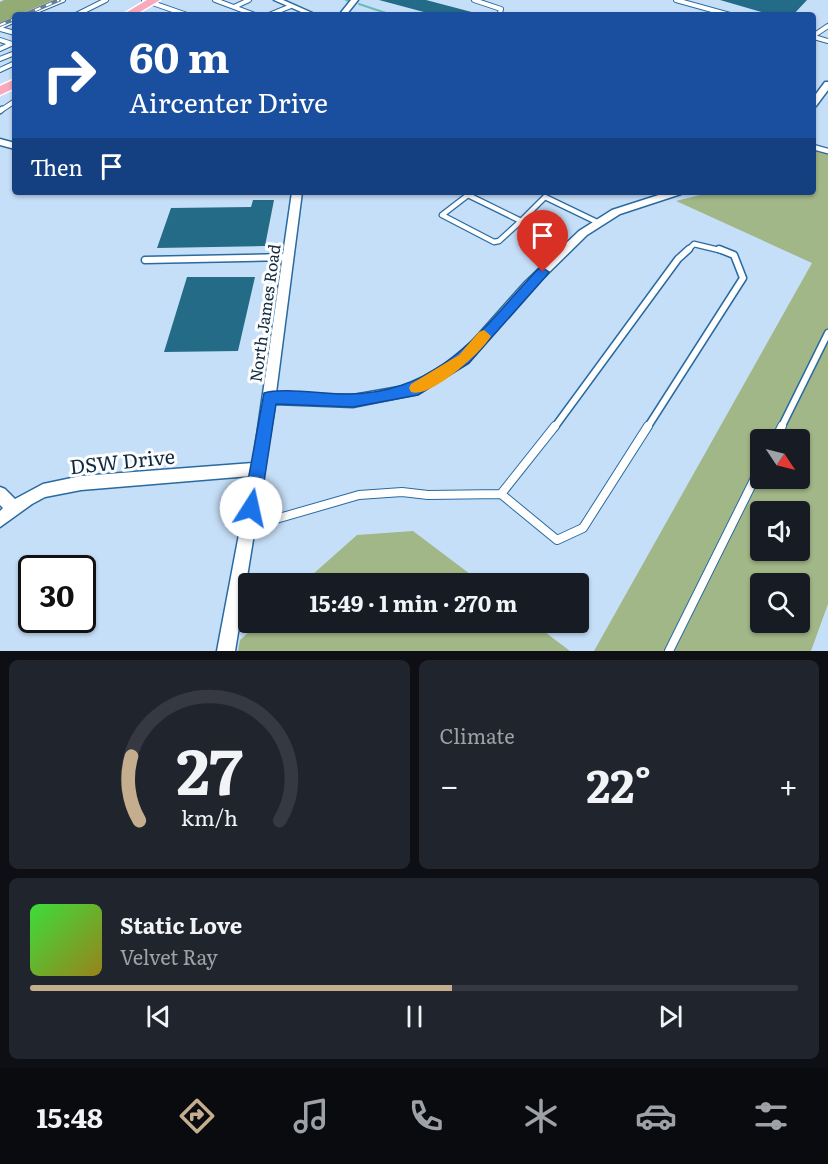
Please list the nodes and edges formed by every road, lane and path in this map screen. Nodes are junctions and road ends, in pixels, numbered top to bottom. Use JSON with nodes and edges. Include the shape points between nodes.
{"nodes":[{"id":1,"x":63,"y":0,"type":"edge"},
{"id":2,"x":87,"y":0,"type":"edge"},
{"id":3,"x":106,"y":0,"type":"edge"},
{"id":4,"x":215,"y":0,"type":"edge"},
{"id":5,"x":249,"y":0,"type":"edge"},
{"id":6,"x":276,"y":0,"type":"edge"},
{"id":7,"x":355,"y":0,"type":"edge"},
{"id":8,"x":474,"y":0,"type":"edge"},
{"id":9,"x":676,"y":0,"type":"edge"},
{"id":10,"x":98,"y":4,"type":"junction"},
{"id":11,"x":153,"y":5,"type":"edge"},
{"id":12,"x":169,"y":5,"type":"edge"},
{"id":13,"x":291,"y":6,"type":"junction"},
{"id":14,"x":234,"y":7,"type":"junction"},
{"id":15,"x":34,"y":12,"type":"edge"},
{"id":16,"x":82,"y":12,"type":"edge"},
{"id":17,"x":135,"y":12,"type":"edge"},
{"id":18,"x":247,"y":12,"type":"edge"},
{"id":19,"x":276,"y":12,"type":"edge"},
{"id":20,"x":306,"y":12,"type":"edge"},
{"id":21,"x":345,"y":12,"type":"edge"},
{"id":22,"x":500,"y":12,"type":"edge"},
{"id":23,"x":719,"y":12,"type":"edge"},
{"id":24,"x":828,"y":84,"type":"edge"},
{"id":25,"x":816,"y":100,"type":"edge"},
{"id":26,"x":297,"y":195,"type":"edge"},
{"id":27,"x":468,"y":195,"type":"joint"},
{"id":28,"x":669,"y":195,"type":"edge"},
{"id":29,"x":521,"y":221,"type":"junction"},
{"id":30,"x":599,"y":223,"type":"junction"},
{"id":31,"x":289,"y":257,"type":"junction"},
{"id":32,"x":145,"y":260,"type":"dead end"},
{"id":33,"x":828,"y":333,"type":"edge"},
{"id":34,"x":269,"y":398,"type":"junction"},
{"id":35,"x":780,"y":429,"type":"edge"},
{"id":36,"x":258,"y":469,"type":"junction"},
{"id":37,"x":750,"y":488,"type":"edge"},
{"id":38,"x":0,"y":494,"type":"edge"},
{"id":39,"x":501,"y":494,"type":"junction"},
{"id":40,"x":14,"y":509,"type":"junction"},
{"id":41,"x":0,"y":520,"type":"edge"},
{"id":42,"x":248,"y":527,"type":"junction"},
{"id":43,"x":226,"y":651,"type":"edge"},
{"id":44,"x":669,"y":651,"type":"edge"}],
"edges":[{"from":1,"to":15,"type":"lane"},
{"from":2,"to":10,"type":"lane"},
{"from":3,"to":10,"type":"lane"},
{"from":4,"to":14,"type":"lane"},
{"from":5,"to":14,"type":"lane"},
{"from":6,"to":13,"type":"street"},
{"from":7,"to":21,"type":"street"},
{"from":8,"to":22,"type":"lane","via":[[495,5]]},
{"from":9,"to":23,"type":"lane"},
{"from":10,"to":16,"type":"lane"},
{"from":11,"to":12,"type":"main road"},
{"from":11,"to":17,"type":"main road"},
{"from":13,"to":19,"type":"lane"},
{"from":13,"to":20,"type":"street"},
{"from":14,"to":18,"type":"lane"},
{"from":24,"to":25,"type":"street"},
{"from":26,"to":31,"type":"street","name":"North James Road"},
{"from":27,"to":29,"type":"lane"},
{"from":27,"to":29,"type":"lane","via":[[442,215],[495,243]]},
{"from":28,"to":30,"type":"street","via":[[616,212]]},
{"from":29,"to":30,"type":"lane","via":[[545,197]]},
{"from":30,"to":34,"type":"street","via":[[583,233],[529,285],[464,359],[413,390],[353,401]]},
{"from":31,"to":32,"type":"lane"},
{"from":31,"to":34,"type":"street","name":"North James Road"},
{"from":33,"to":35,"type":"lane"},
{"from":34,"to":36,"type":"street","name":"North James Road"},
{"from":36,"to":40,"type":"street","name":"DSW Drive","via":[[81,483],[43,491]]},
{"from":36,"to":42,"type":"street","name":"North James Road"},
{"from":37,"to":44,"type":"lane"},
{"from":38,"to":40,"type":"street"},
{"from":39,"to":39,"type":"lane","via":[[678,259],[694,244],[734,255],[743,278],[583,528],[557,540]]},
{"from":39,"to":42,"type":"lane","via":[[359,495]]},
{"from":40,"to":41,"type":"street","name":"DSW Drive"},
{"from":42,"to":43,"type":"street","name":"North James Road"}]}
